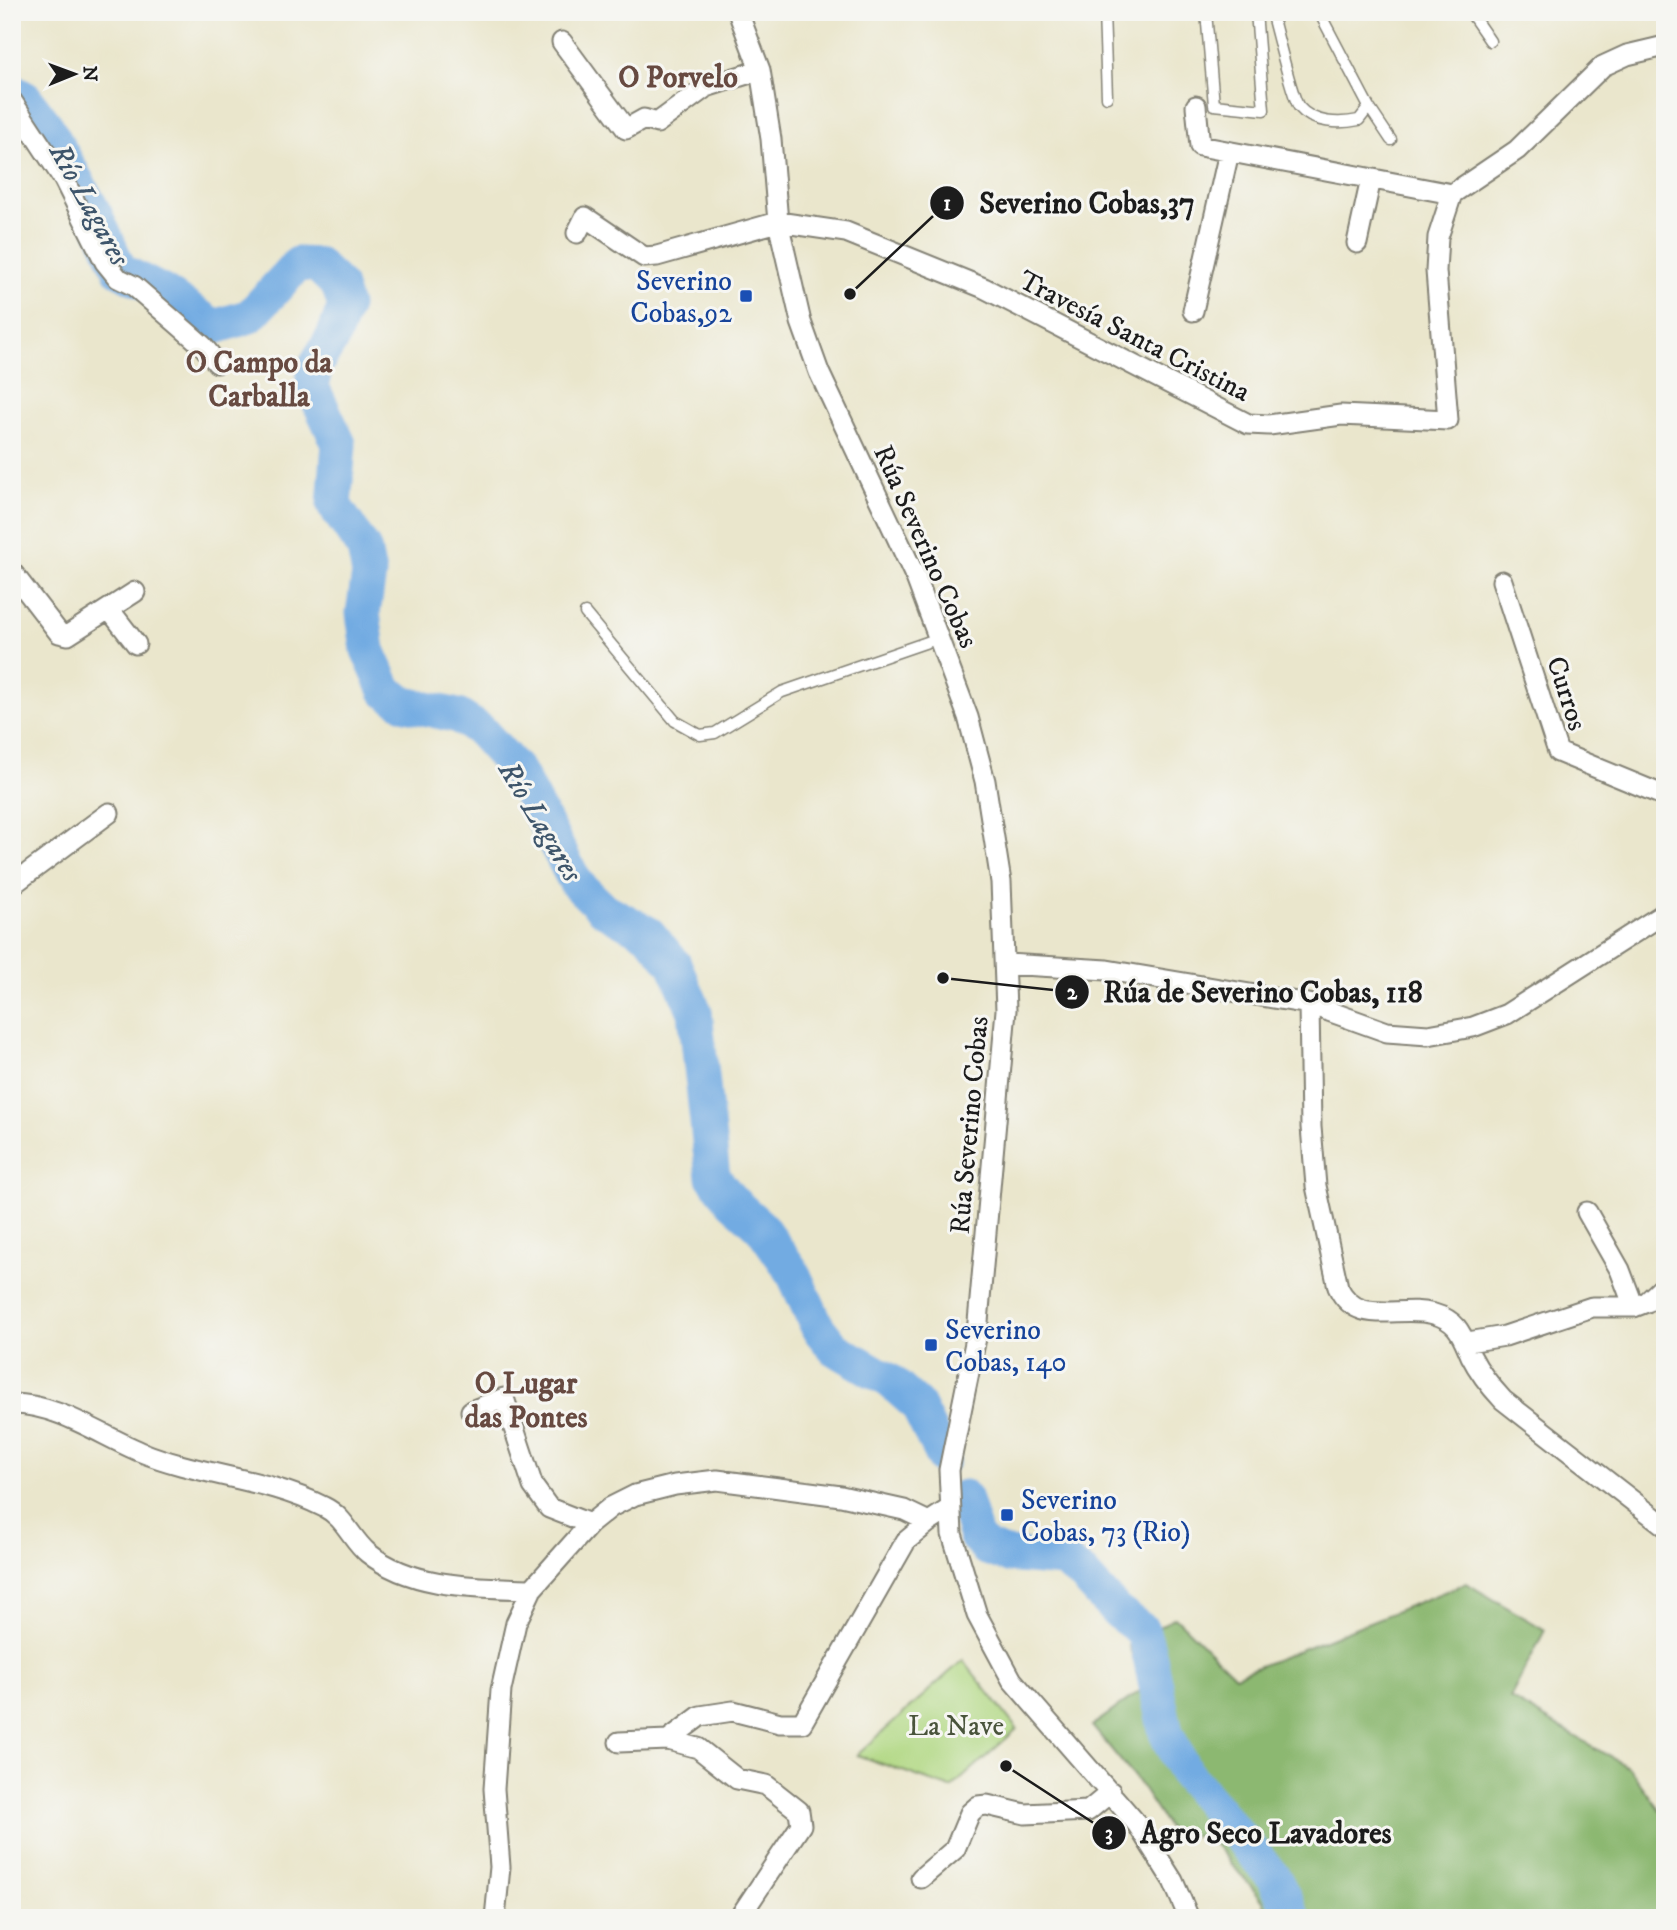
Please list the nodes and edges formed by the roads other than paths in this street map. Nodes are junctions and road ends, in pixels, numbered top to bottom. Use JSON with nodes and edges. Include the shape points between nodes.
{"nodes":[{"id":1,"x":738,"y":12,"type":"edge"},
{"id":2,"x":1104,"y":12,"type":"edge"},
{"id":3,"x":1206,"y":12,"type":"edge"},
{"id":4,"x":1256,"y":12,"type":"edge"},
{"id":5,"x":1271,"y":12,"type":"edge"},
{"id":6,"x":1319,"y":12,"type":"edge"},
{"id":7,"x":1470,"y":12,"type":"edge"},
{"id":8,"x":562,"y":41,"type":"dead end"},
{"id":9,"x":1490,"y":41,"type":"dead end"},
{"id":10,"x":1665,"y":46,"type":"edge"},
{"id":11,"x":760,"y":70,"type":"junction"},
{"id":12,"x":1108,"y":97,"type":"dead end"},
{"id":13,"x":12,"y":101,"type":"edge"},
{"id":14,"x":1196,"y":106,"type":"dead end"},
{"id":15,"x":1369,"y":107,"type":"junction"},
{"id":16,"x":1391,"y":140,"type":"dead end"},
{"id":17,"x":1229,"y":152,"type":"junction"},
{"id":18,"x":1371,"y":179,"type":"junction"},
{"id":19,"x":1452,"y":194,"type":"junction"},
{"id":20,"x":778,"y":222,"type":"junction"},
{"id":21,"x":577,"y":233,"type":"dead end"},
{"id":22,"x":1357,"y":243,"type":"dead end"},
{"id":23,"x":1193,"y":311,"type":"dead end"},
{"id":24,"x":217,"y":363,"type":"dead end"},
{"id":25,"x":12,"y":572,"type":"edge"},
{"id":26,"x":1502,"y":581,"type":"dead end"},
{"id":27,"x":135,"y":592,"type":"dead end"},
{"id":28,"x":109,"y":609,"type":"junction"},
{"id":29,"x":585,"y":613,"type":"dead end"},
{"id":30,"x":939,"y":638,"type":"junction"},
{"id":31,"x":136,"y":644,"type":"dead end"},
{"id":32,"x":1665,"y":796,"type":"edge"},
{"id":33,"x":109,"y":813,"type":"dead end"},
{"id":34,"x":12,"y":885,"type":"edge"},
{"id":35,"x":1665,"y":913,"type":"edge"},
{"id":36,"x":1006,"y":964,"type":"junction"},
{"id":37,"x":1309,"y":1004,"type":"junction"},
{"id":38,"x":1587,"y":1212,"type":"dead end"},
{"id":39,"x":1665,"y":1285,"type":"edge"},
{"id":40,"x":1634,"y":1307,"type":"junction"},
{"id":41,"x":1468,"y":1342,"type":"junction"},
{"id":42,"x":12,"y":1404,"type":"edge"},
{"id":43,"x":471,"y":1411,"type":"dead end"},
{"id":44,"x":949,"y":1509,"type":"junction"},
{"id":45,"x":929,"y":1522,"type":"junction"},
{"id":46,"x":590,"y":1524,"type":"junction"},
{"id":47,"x":1665,"y":1525,"type":"edge"},
{"id":48,"x":532,"y":1589,"type":"junction"},
{"id":49,"x":668,"y":1740,"type":"junction"},
{"id":50,"x":619,"y":1742,"type":"dead end"},
{"id":51,"x":1111,"y":1792,"type":"junction"},
{"id":52,"x":921,"y":1878,"type":"dead end"},
{"id":53,"x":495,"y":1918,"type":"edge"},
{"id":54,"x":739,"y":1918,"type":"edge"},
{"id":55,"x":1189,"y":1918,"type":"edge"}],
"edges":[{"from":1,"to":11,"type":"street","name":"Rúa Severino Cobas"},
{"from":2,"to":12,"type":"lane"},
{"from":3,"to":4,"type":"lane","via":[[1214,105],[1264,110]]},
{"from":5,"to":15,"type":"lane","via":[[1298,106],[1316,119],[1340,124],[1359,120]]},
{"from":6,"to":15,"type":"lane"},
{"from":7,"to":9,"type":"lane"},
{"from":8,"to":11,"type":"street","via":[[626,129],[644,119],[657,123],[706,87]]},
{"from":10,"to":19,"type":"street","via":[[1603,66],[1517,150]]},
{"from":11,"to":20,"type":"street","name":"Rúa Severino Cobas"},
{"from":13,"to":24,"type":"street","via":[[64,180],[118,278],[135,286]]},
{"from":14,"to":17,"type":"street","via":[[1200,146]]},
{"from":15,"to":16,"type":"lane"},
{"from":17,"to":18,"type":"street"},
{"from":17,"to":23,"type":"street"},
{"from":18,"to":19,"type":"street"},
{"from":18,"to":22,"type":"street"},
{"from":19,"to":20,"type":"street","name":"Travesía Santa Cristina","via":[[1438,237],[1436,271],[1448,420],[1341,415],[1248,424],[984,288],[846,232]]},
{"from":20,"to":21,"type":"street","via":[[644,257],[585,217]]},
{"from":20,"to":30,"type":"street","name":"Rúa Severino Cobas","via":[[789,280],[819,372],[907,558]]},
{"from":25,"to":28,"type":"street","via":[[59,633],[68,635]]},
{"from":26,"to":32,"type":"street","name":"Curros","via":[[1558,752]]},
{"from":27,"to":28,"type":"street"},
{"from":28,"to":31,"type":"street"},
{"from":29,"to":30,"type":"lane","via":[[676,721],[699,735],[715,733],[782,692]]},
{"from":30,"to":36,"type":"street","name":"Rúa Severino Cobas","via":[[985,781],[1001,882]]},
{"from":33,"to":34,"type":"street"},
{"from":35,"to":37,"type":"street","via":[[1522,1006],[1473,1027],[1401,1035]]},
{"from":36,"to":37,"type":"street","via":[[1094,968]]},
{"from":36,"to":44,"type":"street","name":"Rúa Severino Cobas","via":[[982,1290],[949,1469]]},
{"from":37,"to":41,"type":"street","via":[[1316,1186],[1344,1300],[1353,1308],[1368,1311],[1434,1314],[1455,1325]]},
{"from":38,"to":40,"type":"street","via":[[1620,1270]]},
{"from":39,"to":40,"type":"street"},
{"from":40,"to":41,"type":"street","via":[[1592,1307],[1505,1336]]},
{"from":41,"to":47,"type":"street","via":[[1482,1374],[1503,1399]]},
{"from":42,"to":48,"type":"street","via":[[56,1412],[163,1461],[293,1494],[327,1508],[348,1525],[369,1554],[411,1575],[451,1586]]},
{"from":43,"to":46,"type":"street","via":[[504,1398],[533,1486],[549,1508]]},
{"from":44,"to":45,"type":"street"},
{"from":44,"to":51,"type":"street","name":"Rúa Severino Cobas","via":[[962,1576],[993,1648],[1035,1711]]},
{"from":45,"to":46,"type":"street","via":[[904,1510],[841,1496],[717,1480],[635,1495]]},
{"from":45,"to":49,"type":"street","via":[[906,1541],[802,1723],[780,1723],[733,1711],[701,1716]]},
{"from":46,"to":48,"type":"street"},
{"from":48,"to":53,"type":"street","via":[[516,1623],[501,1690],[494,1789],[500,1867]]},
{"from":49,"to":50,"type":"street"},
{"from":49,"to":54,"type":"street","via":[[698,1748],[737,1779],[766,1785],[799,1811],[801,1825]]},
{"from":51,"to":52,"type":"street","via":[[1088,1811],[1025,1814],[978,1806],[970,1813],[955,1849]]},
{"from":51,"to":55,"type":"street","name":"Rúa Severino Cobas","via":[[1158,1854]]}]}
